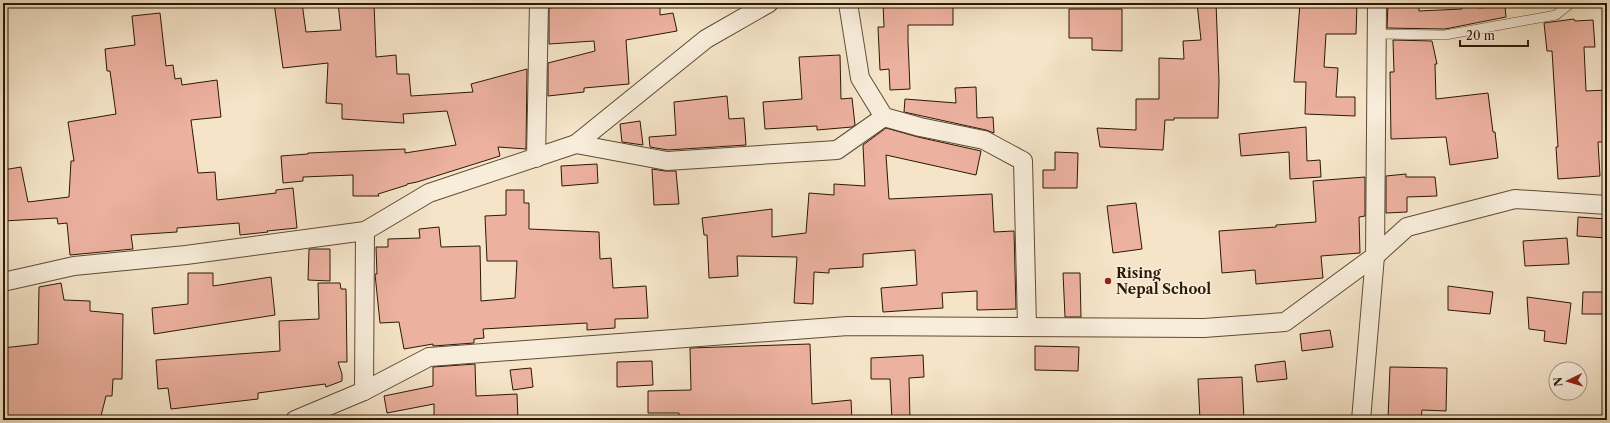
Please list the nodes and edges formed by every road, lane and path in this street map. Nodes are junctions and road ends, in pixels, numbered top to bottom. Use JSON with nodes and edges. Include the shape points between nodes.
{"nodes":[{"id":1,"x":540,"y":3,"type":"edge"},
{"id":2,"x":769,"y":3,"type":"edge"},
{"id":3,"x":848,"y":3,"type":"edge"},
{"id":4,"x":1376,"y":3,"type":"edge"},
{"id":5,"x":1571,"y":3,"type":"edge"},
{"id":6,"x":1377,"y":34,"type":"junction"},
{"id":7,"x":884,"y":117,"type":"junction"},
{"id":8,"x":576,"y":144,"type":"junction"},
{"id":9,"x":536,"y":158,"type":"junction"},
{"id":10,"x":1607,"y":205,"type":"edge"},
{"id":11,"x":365,"y":231,"type":"junction"},
{"id":12,"x":1375,"y":256,"type":"junction"},
{"id":13,"x":3,"y":282,"type":"edge"},
{"id":14,"x":1026,"y":326,"type":"junction"},
{"id":15,"x":364,"y":391,"type":"junction"},
{"id":16,"x":295,"y":420,"type":"edge"},
{"id":17,"x":1361,"y":420,"type":"edge"}],
"edges":[{"from":1,"to":9,"type":"street"},
{"from":2,"to":8,"type":"street","via":[[706,39]]},
{"from":3,"to":7,"type":"street","via":[[860,78]]},
{"from":4,"to":6,"type":"street"},
{"from":5,"to":6,"type":"lane","via":[[1556,14],[1445,35]]},
{"from":6,"to":12,"type":"street"},
{"from":7,"to":8,"type":"street","via":[[837,150],[667,161]]},
{"from":7,"to":14,"type":"street","via":[[984,140],[1023,160]]},
{"from":8,"to":9,"type":"street"},
{"from":9,"to":11,"type":"street","via":[[429,193]]},
{"from":10,"to":12,"type":"street","via":[[1515,199],[1407,227]]},
{"from":11,"to":13,"type":"street","via":[[186,255],[74,266]]},
{"from":11,"to":15,"type":"street"},
{"from":12,"to":14,"type":"street","via":[[1285,322],[1204,328]]},
{"from":12,"to":17,"type":"street"},
{"from":14,"to":15,"type":"street","via":[[848,326],[428,358]]},
{"from":15,"to":16,"type":"street"}]}
